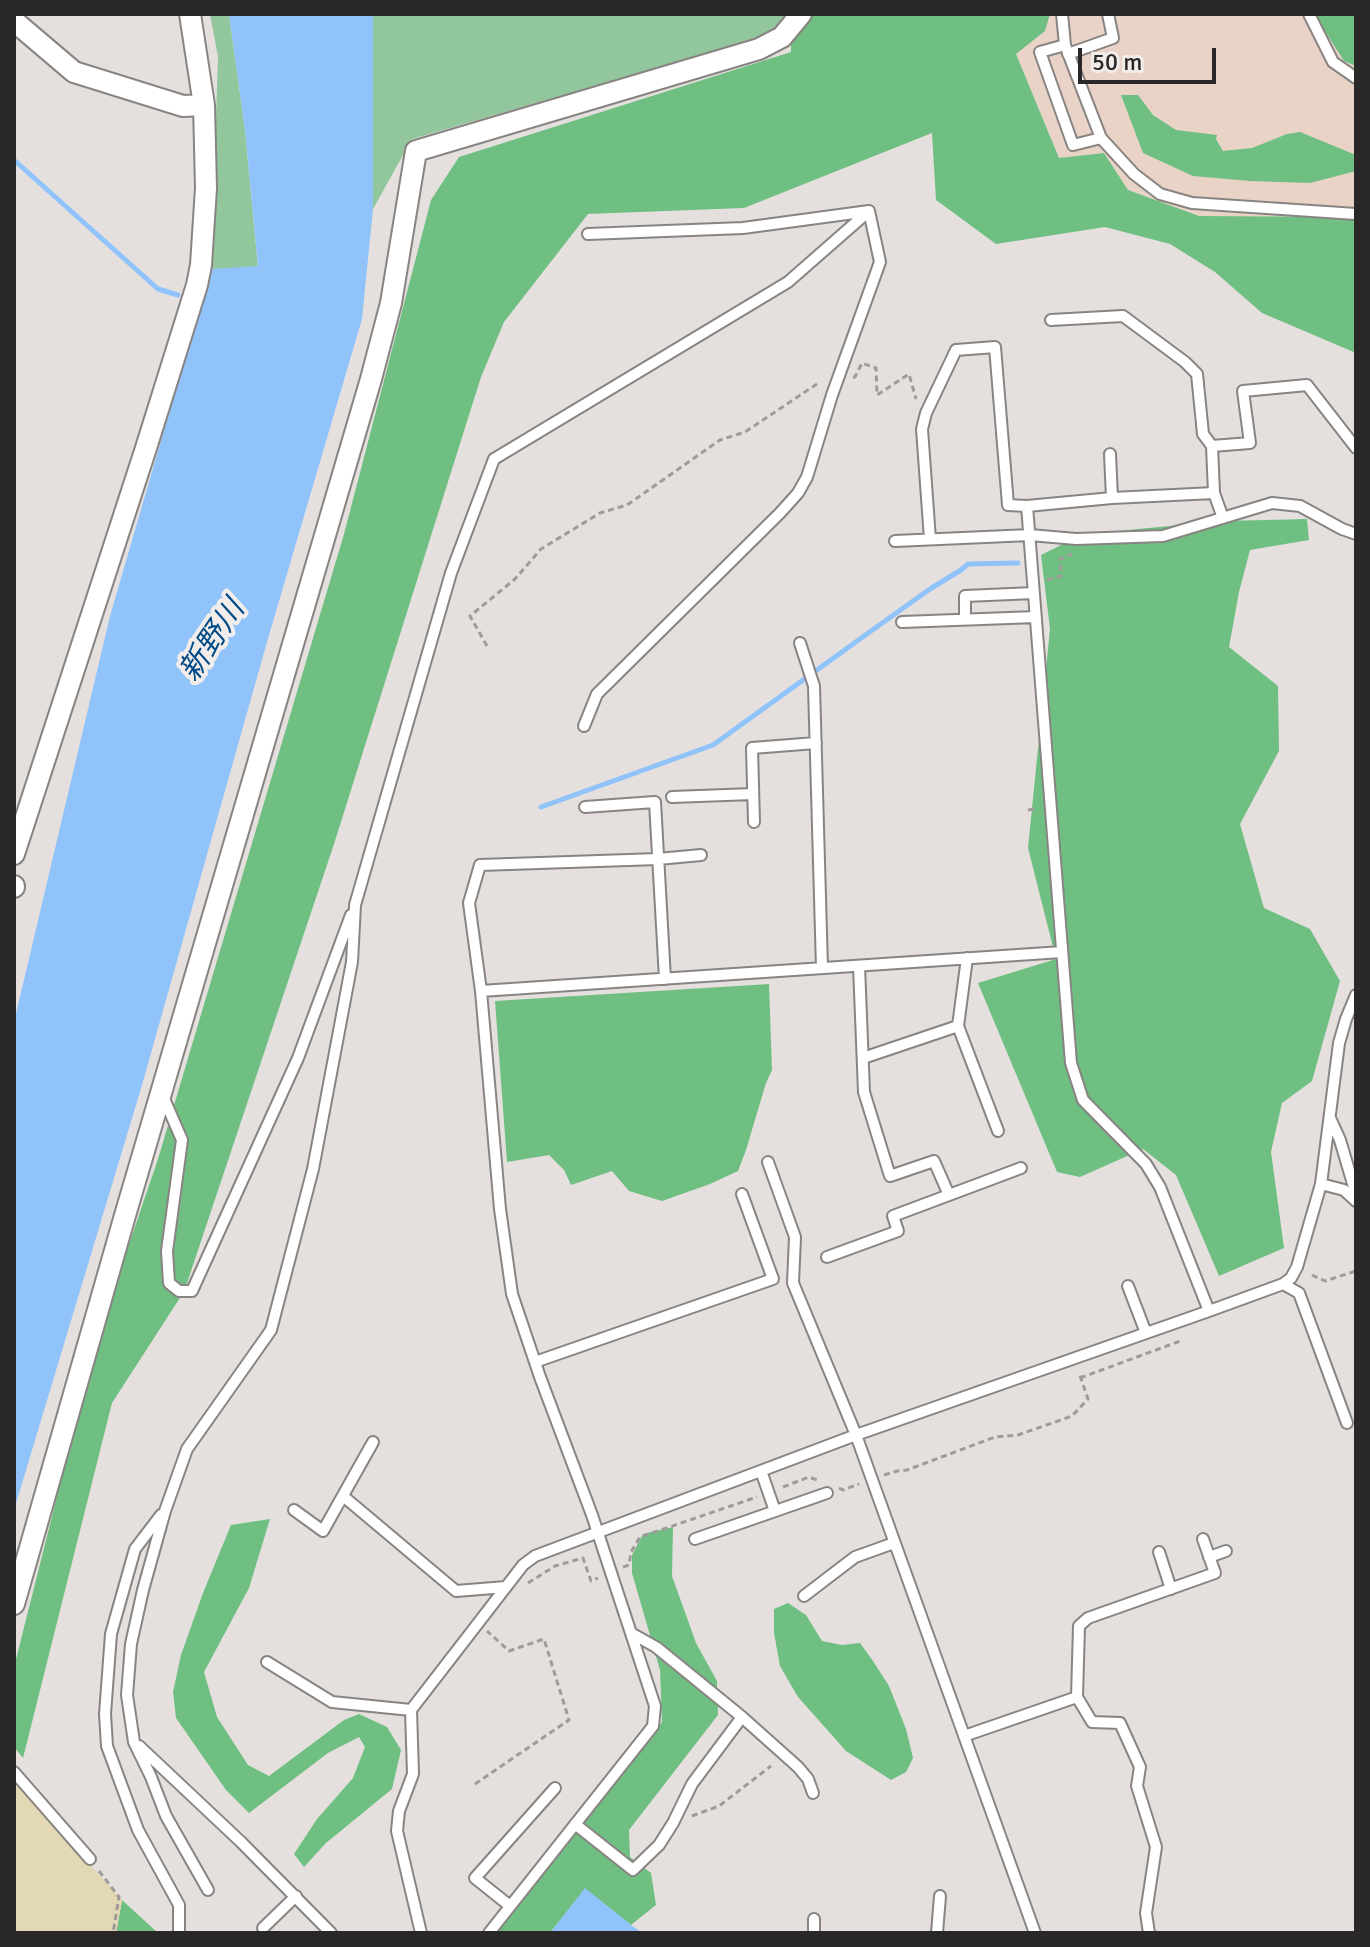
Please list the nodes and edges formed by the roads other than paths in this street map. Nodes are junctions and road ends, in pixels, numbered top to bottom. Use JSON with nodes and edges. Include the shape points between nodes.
{"nodes":[{"id":1,"x":190,"y":14,"type":"edge"},
{"id":2,"x":801,"y":14,"type":"edge"},
{"id":3,"x":1062,"y":14,"type":"edge"},
{"id":4,"x":1108,"y":14,"type":"edge"},
{"id":5,"x":1309,"y":14,"type":"edge"},
{"id":6,"x":14,"y":21,"type":"edge"},
{"id":7,"x":1067,"y":50,"type":"junction"},
{"id":8,"x":1356,"y":78,"type":"edge"},
{"id":9,"x":204,"y":105,"type":"junction"},
{"id":10,"x":1101,"y":138,"type":"junction"},
{"id":11,"x":869,"y":211,"type":"junction"},
{"id":12,"x":1356,"y":214,"type":"edge"},
{"id":13,"x":588,"y":234,"type":"dead end"},
{"id":14,"x":1051,"y":320,"type":"dead end"},
{"id":15,"x":1212,"y":446,"type":"junction"},
{"id":16,"x":1356,"y":448,"type":"edge"},
{"id":17,"x":1110,"y":454,"type":"dead end"},
{"id":18,"x":1214,"y":493,"type":"junction"},
{"id":19,"x":1112,"y":498,"type":"junction"},
{"id":20,"x":1027,"y":506,"type":"junction"},
{"id":21,"x":1223,"y":518,"type":"junction"},
{"id":22,"x":1356,"y":534,"type":"edge"},
{"id":23,"x":1030,"y":535,"type":"junction"},
{"id":24,"x":930,"y":539,"type":"junction"},
{"id":25,"x":895,"y":541,"type":"dead end"},
{"id":26,"x":1034,"y":593,"type":"junction"},
{"id":27,"x":1036,"y":617,"type":"junction"},
{"id":28,"x":965,"y":619,"type":"junction"},
{"id":29,"x":902,"y":622,"type":"dead end"},
{"id":30,"x":800,"y":643,"type":"dead end"},
{"id":31,"x":584,"y":726,"type":"dead end"},
{"id":32,"x":816,"y":743,"type":"junction"},
{"id":33,"x":753,"y":794,"type":"junction"},
{"id":34,"x":672,"y":797,"type":"dead end"},
{"id":35,"x":585,"y":807,"type":"dead end"},
{"id":36,"x":754,"y":822,"type":"dead end"},
{"id":37,"x":14,"y":854,"type":"edge"},
{"id":38,"x":701,"y":855,"type":"dead end"},
{"id":39,"x":658,"y":859,"type":"junction"},
{"id":40,"x":355,"y":905,"type":"junction"},
{"id":41,"x":1062,"y":952,"type":"junction"},
{"id":42,"x":967,"y":958,"type":"junction"},
{"id":43,"x":859,"y":966,"type":"junction"},
{"id":44,"x":822,"y":968,"type":"junction"},
{"id":45,"x":665,"y":979,"type":"junction"},
{"id":46,"x":481,"y":991,"type":"junction"},
{"id":47,"x":1356,"y":995,"type":"edge"},
{"id":48,"x":958,"y":1026,"type":"junction"},
{"id":49,"x":863,"y":1058,"type":"junction"},
{"id":50,"x":161,"y":1092,"type":"junction"},
{"id":51,"x":1329,"y":1118,"type":"junction"},
{"id":52,"x":998,"y":1131,"type":"dead end"},
{"id":53,"x":768,"y":1162,"type":"dead end"},
{"id":54,"x":1021,"y":1168,"type":"dead end"},
{"id":55,"x":1321,"y":1184,"type":"junction"},
{"id":56,"x":742,"y":1194,"type":"dead end"},
{"id":57,"x":1356,"y":1194,"type":"edge"},
{"id":58,"x":949,"y":1195,"type":"junction"},
{"id":59,"x":1356,"y":1201,"type":"edge"},
{"id":60,"x":827,"y":1257,"type":"dead end"},
{"id":61,"x":1283,"y":1284,"type":"junction"},
{"id":62,"x":1128,"y":1286,"type":"dead end"},
{"id":63,"x":1209,"y":1311,"type":"junction"},
{"id":64,"x":1146,"y":1333,"type":"junction"},
{"id":65,"x":535,"y":1362,"type":"junction"},
{"id":66,"x":1347,"y":1423,"type":"dead end"},
{"id":67,"x":856,"y":1435,"type":"junction"},
{"id":68,"x":373,"y":1442,"type":"dead end"},
{"id":69,"x":761,"y":1471,"type":"junction"},
{"id":70,"x":827,"y":1493,"type":"dead end"},
{"id":71,"x":343,"y":1496,"type":"junction"},
{"id":72,"x":294,"y":1510,"type":"dead end"},
{"id":73,"x":165,"y":1511,"type":"junction"},
{"id":74,"x":775,"y":1511,"type":"junction"},
{"id":75,"x":598,"y":1534,"type":"junction"},
{"id":76,"x":695,"y":1539,"type":"dead end"},
{"id":77,"x":1203,"y":1539,"type":"dead end"},
{"id":78,"x":894,"y":1543,"type":"junction"},
{"id":79,"x":1226,"y":1551,"type":"dead end"},
{"id":80,"x":1159,"y":1552,"type":"dead end"},
{"id":81,"x":1209,"y":1557,"type":"junction"},
{"id":82,"x":506,"y":1587,"type":"junction"},
{"id":83,"x":1171,"y":1589,"type":"junction"},
{"id":84,"x":804,"y":1596,"type":"dead end"},
{"id":85,"x":14,"y":1604,"type":"edge"},
{"id":86,"x":631,"y":1633,"type":"junction"},
{"id":87,"x":267,"y":1662,"type":"dead end"},
{"id":88,"x":1077,"y":1697,"type":"junction"},
{"id":89,"x":411,"y":1710,"type":"junction"},
{"id":90,"x":742,"y":1717,"type":"junction"},
{"id":91,"x":964,"y":1736,"type":"junction"},
{"id":92,"x":134,"y":1742,"type":"junction"},
{"id":93,"x":14,"y":1772,"type":"edge"},
{"id":94,"x":555,"y":1788,"type":"dead end"},
{"id":95,"x":813,"y":1793,"type":"dead end"},
{"id":96,"x":575,"y":1824,"type":"junction"},
{"id":97,"x":90,"y":1859,"type":"road end"},
{"id":98,"x":208,"y":1890,"type":"dead end"},
{"id":99,"x":296,"y":1896,"type":"junction"},
{"id":100,"x":940,"y":1896,"type":"dead end"},
{"id":101,"x":510,"y":1906,"type":"junction"},
{"id":102,"x":814,"y":1919,"type":"dead end"},
{"id":103,"x":263,"y":1928,"type":"dead end"},
{"id":104,"x":179,"y":1933,"type":"edge"},
{"id":105,"x":331,"y":1933,"type":"edge"},
{"id":106,"x":421,"y":1933,"type":"edge"},
{"id":107,"x":489,"y":1933,"type":"edge"},
{"id":108,"x":814,"y":1933,"type":"edge"},
{"id":109,"x":937,"y":1933,"type":"edge"},
{"id":110,"x":1035,"y":1933,"type":"edge"},
{"id":111,"x":1149,"y":1933,"type":"edge"}],
"edges":[{"from":1,"to":9,"type":"street"},
{"from":2,"to":50,"type":"street","via":[[782,37],[759,49],[416,151],[391,303],[371,379]]},
{"from":3,"to":7,"type":"lane"},
{"from":4,"to":7,"type":"lane","via":[[1113,38]]},
{"from":5,"to":8,"type":"lane","via":[[1333,62]]},
{"from":6,"to":9,"type":"street","via":[[74,72],[183,106]]},
{"from":7,"to":10,"type":"lane"},
{"from":7,"to":10,"type":"lane","via":[[1040,52],[1073,145]]},
{"from":9,"to":37,"type":"street","via":[[206,188],[197,285]]},
{"from":10,"to":12,"type":"lane","via":[[1160,194],[1192,203]]},
{"from":11,"to":13,"type":"lane","via":[[743,228]]},
{"from":11,"to":31,"type":"lane","via":[[880,262],[807,477],[780,513],[597,694]]},
{"from":11,"to":40,"type":"lane","via":[[788,282],[494,459],[451,573]]},
{"from":14,"to":15,"type":"lane","via":[[1123,316],[1185,362],[1197,374],[1203,434]]},
{"from":15,"to":16,"type":"lane","via":[[1250,443],[1243,391],[1307,385]]},
{"from":15,"to":18,"type":"lane"},
{"from":17,"to":19,"type":"lane"},
{"from":18,"to":19,"type":"lane"},
{"from":18,"to":21,"type":"lane"},
{"from":19,"to":20,"type":"lane"},
{"from":20,"to":23,"type":"lane"},
{"from":20,"to":24,"type":"lane","via":[[1008,505],[995,347],[956,350],[922,429]]},
{"from":21,"to":22,"type":"lane","via":[[1272,503],[1300,506]]},
{"from":21,"to":23,"type":"lane","via":[[1163,536]]},
{"from":23,"to":24,"type":"lane"},
{"from":23,"to":26,"type":"lane"},
{"from":24,"to":25,"type":"lane"},
{"from":26,"to":27,"type":"lane"},
{"from":26,"to":28,"type":"lane","via":[[965,596]]},
{"from":27,"to":28,"type":"lane"},
{"from":27,"to":41,"type":"lane"},
{"from":28,"to":29,"type":"lane"},
{"from":30,"to":32,"type":"lane","via":[[814,686]]},
{"from":32,"to":33,"type":"lane","via":[[752,748]]},
{"from":32,"to":44,"type":"lane"},
{"from":33,"to":34,"type":"lane"},
{"from":33,"to":36,"type":"lane"},
{"from":35,"to":39,"type":"lane","via":[[655,802]]},
{"from":38,"to":39,"type":"lane"},
{"from":39,"to":45,"type":"lane"},
{"from":39,"to":46,"type":"lane","via":[[480,865],[469,903]]},
{"from":40,"to":50,"type":"lane","via":[[298,1058],[192,1291],[179,1291],[169,1283],[167,1251],[182,1140]]},
{"from":40,"to":73,"type":"lane","via":[[352,962],[313,1169],[271,1330],[187,1449]]},
{"from":41,"to":42,"type":"lane"},
{"from":41,"to":63,"type":"lane","via":[[1071,1063],[1083,1100],[1146,1164],[1160,1187]]},
{"from":42,"to":43,"type":"lane"},
{"from":42,"to":48,"type":"lane"},
{"from":43,"to":44,"type":"lane"},
{"from":43,"to":49,"type":"lane"},
{"from":44,"to":45,"type":"lane"},
{"from":45,"to":46,"type":"lane"},
{"from":46,"to":65,"type":"lane","via":[[512,1294]]},
{"from":47,"to":51,"type":"lane","via":[[1339,1043]]},
{"from":48,"to":49,"type":"lane"},
{"from":48,"to":52,"type":"lane"},
{"from":49,"to":58,"type":"lane","via":[[864,1092],[890,1176],[934,1161]]},
{"from":50,"to":85,"type":"street"},
{"from":51,"to":55,"type":"lane"},
{"from":51,"to":57,"type":"lane"},
{"from":53,"to":67,"type":"lane","via":[[795,1237],[793,1283]]},
{"from":54,"to":58,"type":"lane"},
{"from":55,"to":59,"type":"lane","via":[[1344,1190]]},
{"from":55,"to":61,"type":"lane","via":[[1297,1267]]},
{"from":56,"to":65,"type":"lane","via":[[773,1279]]},
{"from":58,"to":60,"type":"lane","via":[[893,1216],[898,1231]]},
{"from":61,"to":63,"type":"lane"},
{"from":61,"to":66,"type":"lane","via":[[1299,1293]]},
{"from":62,"to":64,"type":"lane"},
{"from":63,"to":64,"type":"lane"},
{"from":64,"to":67,"type":"lane"},
{"from":65,"to":75,"type":"lane"},
{"from":67,"to":69,"type":"lane"},
{"from":67,"to":78,"type":"lane"},
{"from":68,"to":71,"type":"lane"},
{"from":69,"to":74,"type":"lane"},
{"from":69,"to":75,"type":"lane"},
{"from":70,"to":74,"type":"lane"},
{"from":71,"to":72,"type":"lane","via":[[323,1531]]},
{"from":71,"to":82,"type":"lane","via":[[456,1591]]},
{"from":73,"to":92,"type":"lane","via":[[131,1644],[127,1695]]},
{"from":73,"to":104,"type":"lane","via":[[135,1549],[111,1634],[105,1714],[107,1746],[138,1830],[179,1905]]},
{"from":74,"to":76,"type":"lane"},
{"from":75,"to":82,"type":"lane","via":[[535,1556]]},
{"from":75,"to":86,"type":"lane"},
{"from":77,"to":81,"type":"lane"},
{"from":78,"to":84,"type":"lane","via":[[855,1557]]},
{"from":78,"to":91,"type":"lane"},
{"from":79,"to":81,"type":"lane"},
{"from":80,"to":83,"type":"lane"},
{"from":81,"to":83,"type":"lane","via":[[1215,1573]]},
{"from":82,"to":89,"type":"lane"},
{"from":83,"to":88,"type":"lane","via":[[1088,1618],[1079,1626]]},
{"from":86,"to":90,"type":"lane"},
{"from":86,"to":96,"type":"lane","via":[[655,1706],[653,1726]]},
{"from":87,"to":89,"type":"lane","via":[[332,1702]]},
{"from":88,"to":91,"type":"lane"},
{"from":88,"to":111,"type":"lane","via":[[1092,1722],[1120,1723],[1140,1767],[1137,1786],[1156,1847],[1146,1913]]},
{"from":89,"to":106,"type":"lane","via":[[413,1774],[397,1831]]},
{"from":90,"to":95,"type":"lane","via":[[798,1767]]},
{"from":90,"to":96,"type":"lane","via":[[692,1784],[659,1845],[633,1870]]},
{"from":91,"to":110,"type":"lane"},
{"from":92,"to":98,"type":"lane","via":[[166,1816]]},
{"from":92,"to":99,"type":"lane"},
{"from":93,"to":97,"type":"lane"},
{"from":94,"to":101,"type":"lane","via":[[475,1878]]},
{"from":96,"to":101,"type":"lane"},
{"from":99,"to":103,"type":"lane"},
{"from":99,"to":105,"type":"lane"},
{"from":100,"to":109,"type":"lane"},
{"from":101,"to":107,"type":"lane"},
{"from":102,"to":108,"type":"lane"}]}
